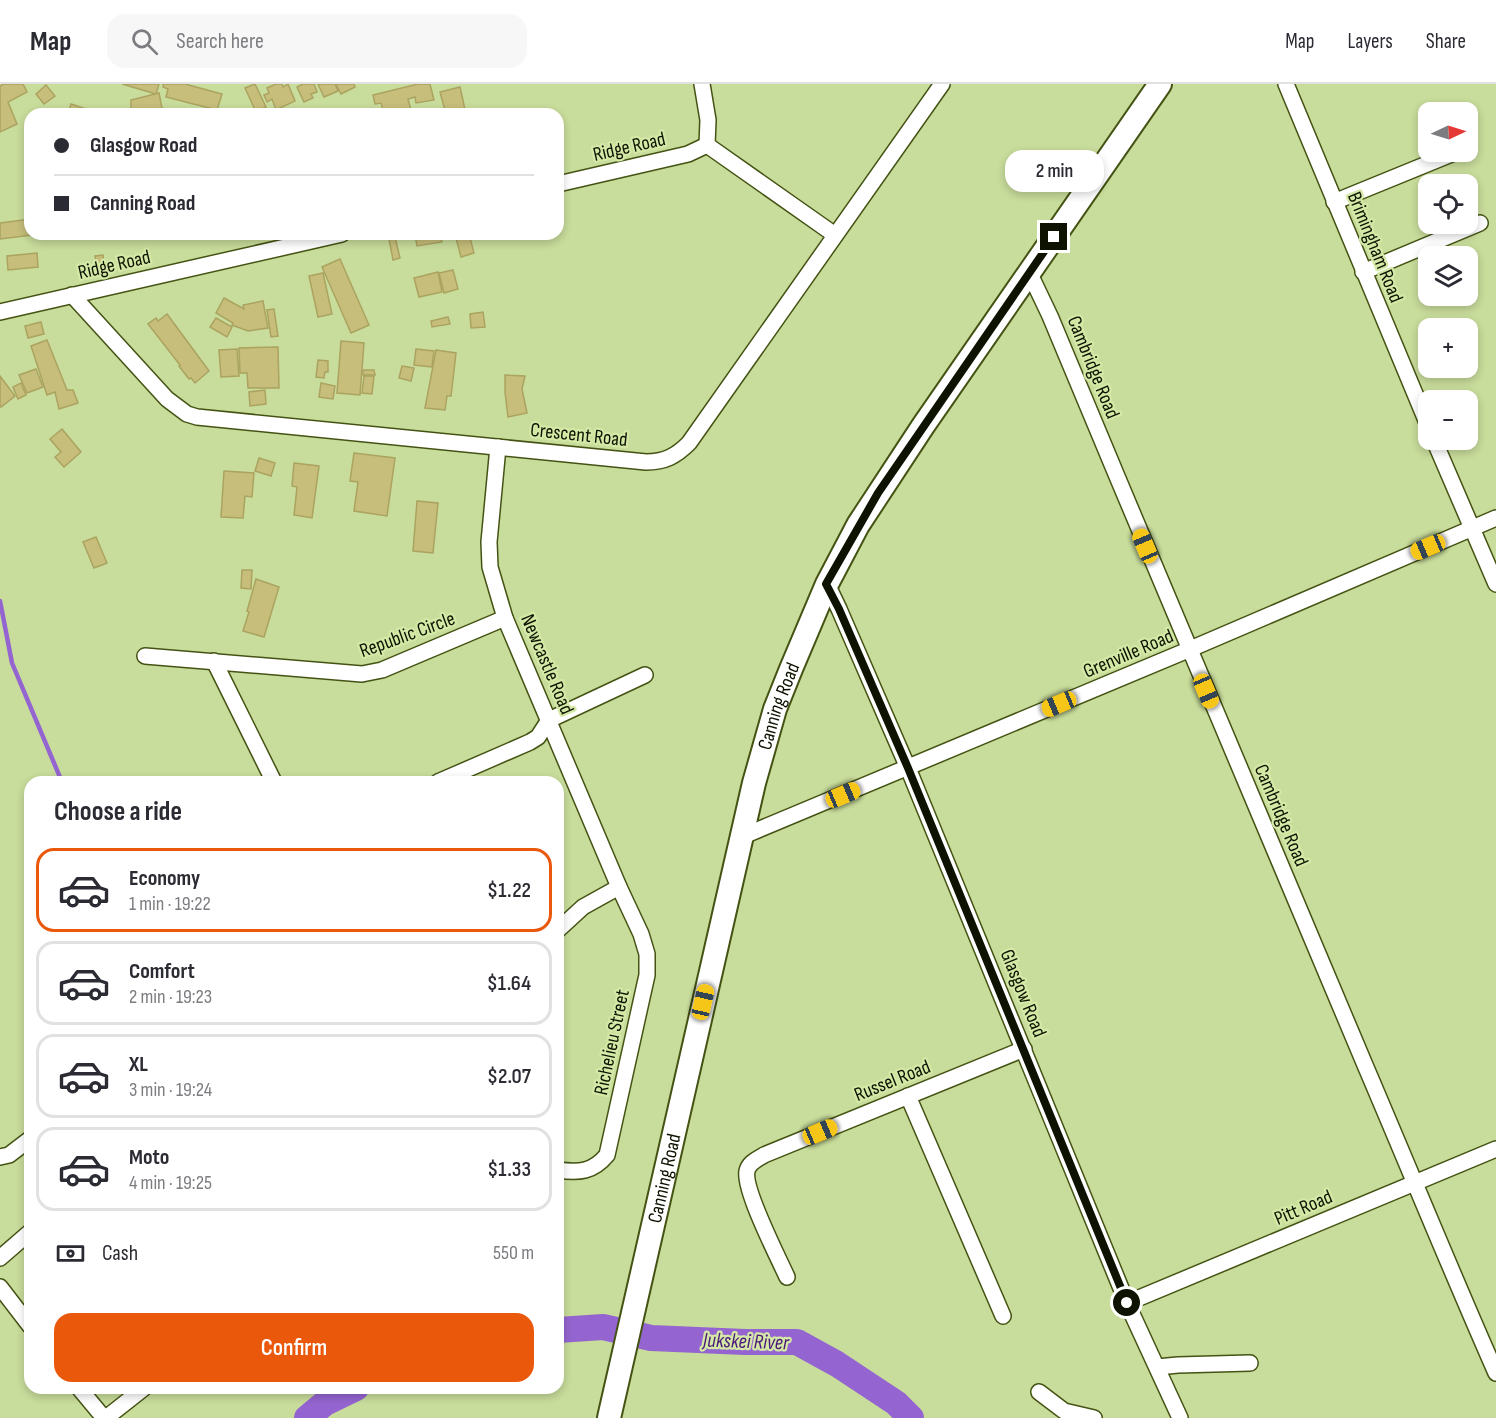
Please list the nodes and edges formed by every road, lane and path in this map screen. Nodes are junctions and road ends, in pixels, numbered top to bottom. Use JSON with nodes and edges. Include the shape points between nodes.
{"nodes":[{"id":1,"x":702,"y":84,"type":"edge"},
{"id":2,"x":942,"y":84,"type":"edge"},
{"id":3,"x":1160,"y":84,"type":"edge"},
{"id":4,"x":1286,"y":84,"type":"edge"},
{"id":5,"x":707,"y":145,"type":"junction"},
{"id":6,"x":1432,"y":162,"type":"edge"},
{"id":7,"x":564,"y":183,"type":"edge"},
{"id":8,"x":1334,"y":202,"type":"junction"},
{"id":9,"x":1480,"y":223,"type":"dead end"},
{"id":10,"x":835,"y":235,"type":"junction"},
{"id":11,"x":315,"y":240,"type":"edge"},
{"id":12,"x":1363,"y":272,"type":"junction"},
{"id":13,"x":1030,"y":273,"type":"junction"},
{"id":14,"x":72,"y":295,"type":"junction"},
{"id":15,"x":0,"y":312,"type":"edge"},
{"id":16,"x":1418,"y":401,"type":"edge"},
{"id":17,"x":498,"y":447,"type":"junction"},
{"id":18,"x":1438,"y":450,"type":"edge"},
{"id":19,"x":1496,"y":518,"type":"edge"},
{"id":20,"x":1472,"y":528,"type":"junction"},
{"id":21,"x":826,"y":584,"type":"junction"},
{"id":22,"x":1496,"y":584,"type":"edge"},
{"id":23,"x":505,"y":618,"type":"junction"},
{"id":24,"x":1188,"y":650,"type":"junction"},
{"id":25,"x":145,"y":656,"type":"dead end"},
{"id":26,"x":214,"y":661,"type":"junction"},
{"id":27,"x":645,"y":675,"type":"dead end"},
{"id":28,"x":549,"y":720,"type":"junction"},
{"id":29,"x":908,"y":768,"type":"junction"},
{"id":30,"x":271,"y":776,"type":"edge"},
{"id":31,"x":452,"y":776,"type":"edge"},
{"id":32,"x":741,"y":837,"type":"junction"},
{"id":33,"x":619,"y":887,"type":"junction"},
{"id":34,"x":564,"y":924,"type":"edge"},
{"id":35,"x":1024,"y":1049,"type":"junction"},
{"id":36,"x":908,"y":1096,"type":"junction"},
{"id":37,"x":24,"y":1144,"type":"edge"},
{"id":38,"x":1496,"y":1149,"type":"edge"},
{"id":39,"x":0,"y":1157,"type":"edge"},
{"id":40,"x":564,"y":1171,"type":"edge"},
{"id":41,"x":1413,"y":1184,"type":"junction"},
{"id":42,"x":24,"y":1237,"type":"edge"},
{"id":43,"x":0,"y":1258,"type":"edge"},
{"id":44,"x":787,"y":1277,"type":"dead end"},
{"id":45,"x":0,"y":1287,"type":"edge"},
{"id":46,"x":1127,"y":1303,"type":"junction"},
{"id":47,"x":1003,"y":1316,"type":"dead end"},
{"id":48,"x":24,"y":1318,"type":"edge"},
{"id":49,"x":1250,"y":1363,"type":"dead end"},
{"id":50,"x":1157,"y":1367,"type":"junction"},
{"id":51,"x":1496,"y":1373,"type":"edge"},
{"id":52,"x":1039,"y":1392,"type":"dead end"},
{"id":53,"x":84,"y":1394,"type":"edge"},
{"id":54,"x":136,"y":1394,"type":"edge"},
{"id":55,"x":1175,"y":1416,"type":"edge"},
{"id":56,"x":105,"y":1418,"type":"edge"},
{"id":57,"x":609,"y":1418,"type":"edge"},
{"id":58,"x":1094,"y":1418,"type":"edge"}],
"edges":[{"from":1,"to":5,"type":"street","via":[[708,120]]},
{"from":2,"to":10,"type":"street","name":"Crescent Road"},
{"from":3,"to":13,"type":"main road","name":"Canning Road"},
{"from":4,"to":8,"type":"street","name":"Brimingham Road"},
{"from":5,"to":7,"type":"street","name":"Ridge Road","via":[[688,154]]},
{"from":5,"to":10,"type":"street"},
{"from":6,"to":8,"type":"street"},
{"from":8,"to":12,"type":"street","name":"Brimingham Road"},
{"from":9,"to":12,"type":"street"},
{"from":10,"to":17,"type":"street","name":"Crescent Road","via":[[689,443],[675,456],[646,462]]},
{"from":11,"to":14,"type":"street","name":"Ridge Road"},
{"from":12,"to":16,"type":"street","name":"Brimingham Road"},
{"from":13,"to":21,"type":"main road","name":"Canning Road","via":[[878,493]]},
{"from":13,"to":24,"type":"street","name":"Cambridge Road"},
{"from":14,"to":15,"type":"street","name":"Ridge Road"},
{"from":14,"to":17,"type":"street","name":"Crescent Road","via":[[167,399],[186,414]]},
{"from":17,"to":23,"type":"street","name":"Newcastle Road","via":[[488,555]]},
{"from":18,"to":20,"type":"street"},
{"from":19,"to":20,"type":"street","name":"Grenville Road"},
{"from":20,"to":22,"type":"street"},
{"from":20,"to":24,"type":"street","name":"Grenville Road"},
{"from":21,"to":29,"type":"street","name":"Glasgow Road"},
{"from":21,"to":32,"type":"main road","name":"Canning Road","via":[[775,709]]},
{"from":23,"to":26,"type":"street","name":"Republic Circle","via":[[372,673]]},
{"from":23,"to":28,"type":"street","name":"Newcastle Road"},
{"from":24,"to":29,"type":"street","name":"Grenville Road"},
{"from":24,"to":41,"type":"street","name":"Cambridge Road"},
{"from":25,"to":26,"type":"street","name":"Republic Circle"},
{"from":26,"to":30,"type":"street"},
{"from":27,"to":28,"type":"street"},
{"from":28,"to":31,"type":"street","via":[[530,742]]},
{"from":28,"to":33,"type":"street","name":"Newcastle Road"},
{"from":29,"to":32,"type":"street","name":"Grenville Road"},
{"from":29,"to":35,"type":"street","name":"Glasgow Road"},
{"from":32,"to":57,"type":"main road","name":"Canning Road"},
{"from":33,"to":34,"type":"street","via":[[583,907]]},
{"from":33,"to":40,"type":"street","name":"Richelieu Street","via":[[640,934],[648,966],[607,1155],[593,1168]]},
{"from":35,"to":36,"type":"street","name":"Russel Road"},
{"from":35,"to":46,"type":"street","name":"Glasgow Road"},
{"from":36,"to":44,"type":"street","name":"Russel Road","via":[[764,1155],[751,1164],[747,1170],[750,1191]]},
{"from":36,"to":47,"type":"street"},
{"from":37,"to":39,"type":"street"},
{"from":38,"to":41,"type":"street","name":"Pitt Road"},
{"from":41,"to":46,"type":"street","name":"Pitt Road"},
{"from":41,"to":51,"type":"street","name":"Cambridge Road"},
{"from":42,"to":43,"type":"street"},
{"from":45,"to":48,"type":"street"},
{"from":46,"to":50,"type":"street","name":"Glasgow Road"},
{"from":49,"to":50,"type":"street"},
{"from":50,"to":55,"type":"street","name":"Glasgow Road"},
{"from":52,"to":58,"type":"street","via":[[1064,1411]]},
{"from":53,"to":56,"type":"street"},
{"from":54,"to":56,"type":"street"}]}
